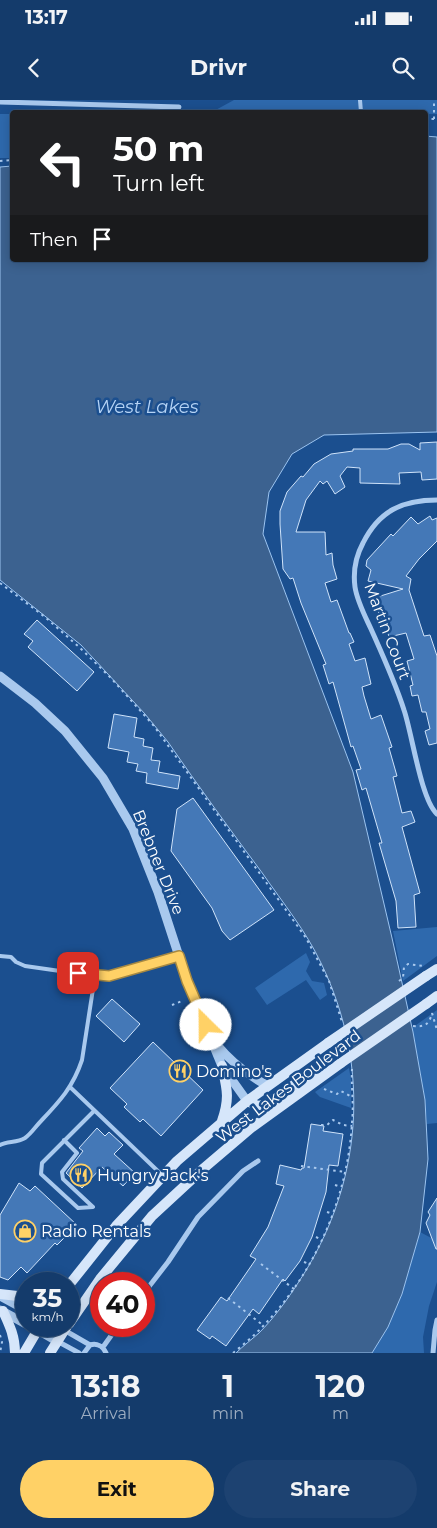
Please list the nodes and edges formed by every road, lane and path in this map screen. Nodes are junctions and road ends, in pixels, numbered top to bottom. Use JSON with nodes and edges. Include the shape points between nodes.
{"nodes":[{"id":1,"x":434,"y":100,"type":"edge"},
{"id":2,"x":0,"y":102,"type":"edge"},
{"id":3,"x":179,"y":108,"type":"dead end"},
{"id":4,"x":436,"y":119,"type":"edge"},
{"id":5,"x":437,"y":500,"type":"edge"},
{"id":6,"x":0,"y":583,"type":"edge"},
{"id":7,"x":0,"y":676,"type":"edge"},
{"id":8,"x":437,"y":814,"type":"edge"},
{"id":9,"x":0,"y":956,"type":"edge"},
{"id":10,"x":179,"y":956,"type":"junction"},
{"id":11,"x":437,"y":969,"type":"edge"},
{"id":12,"x":426,"y":972,"type":"junction"},
{"id":13,"x":95,"y":976,"type":"junction"},
{"id":14,"x":403,"y":978,"type":"dead end"},
{"id":15,"x":437,"y":996,"type":"edge"},
{"id":16,"x":182,"y":1001,"type":"dead end"},
{"id":17,"x":172,"y":1005,"type":"dead end"},
{"id":18,"x":429,"y":1005,"type":"junction"},
{"id":19,"x":432,"y":1013,"type":"junction"},
{"id":20,"x":345,"y":1020,"type":"dead end"},
{"id":21,"x":409,"y":1026,"type":"dead end"},
{"id":22,"x":437,"y":1030,"type":"edge"},
{"id":23,"x":213,"y":1040,"type":"junction"},
{"id":24,"x":222,"y":1066,"type":"junction"},
{"id":25,"x":354,"y":1066,"type":"dead end"},
{"id":26,"x":320,"y":1082,"type":"junction"},
{"id":27,"x":268,"y":1086,"type":"junction"},
{"id":28,"x":70,"y":1087,"type":"junction"},
{"id":29,"x":353,"y":1097,"type":"junction"},
{"id":30,"x":247,"y":1101,"type":"junction"},
{"id":31,"x":94,"y":1111,"type":"junction"},
{"id":32,"x":222,"y":1122,"type":"junction"},
{"id":33,"x":320,"y":1125,"type":"dead end"},
{"id":34,"x":352,"y":1126,"type":"junction"},
{"id":35,"x":64,"y":1140,"type":"junction"},
{"id":36,"x":1,"y":1143,"type":"edge"},
{"id":37,"x":258,"y":1161,"type":"dead end"},
{"id":38,"x":301,"y":1166,"type":"dead end"},
{"id":39,"x":345,"y":1172,"type":"junction"},
{"id":40,"x":163,"y":1176,"type":"junction"},
{"id":41,"x":335,"y":1185,"type":"dead end"},
{"id":42,"x":341,"y":1187,"type":"junction"},
{"id":43,"x":327,"y":1212,"type":"dead end"},
{"id":44,"x":333,"y":1214,"type":"junction"},
{"id":45,"x":316,"y":1237,"type":"dead end"},
{"id":46,"x":322,"y":1240,"type":"junction"},
{"id":47,"x":304,"y":1262,"type":"dead end"},
{"id":48,"x":261,"y":1264,"type":"dead end"},
{"id":49,"x":309,"y":1264,"type":"junction"},
{"id":50,"x":79,"y":1272,"type":"edge"},
{"id":51,"x":155,"y":1279,"type":"edge"},
{"id":52,"x":294,"y":1289,"type":"junction"},
{"id":53,"x":0,"y":1295,"type":"edge"},
{"id":54,"x":15,"y":1296,"type":"edge"},
{"id":55,"x":228,"y":1298,"type":"dead end"},
{"id":56,"x":15,"y":1304,"type":"edge"},
{"id":57,"x":80,"y":1306,"type":"edge"},
{"id":58,"x":2,"y":1311,"type":"edge"},
{"id":59,"x":15,"y":1318,"type":"edge"},
{"id":60,"x":437,"y":1320,"type":"edge"},
{"id":61,"x":264,"y":1326,"type":"junction"},
{"id":62,"x":0,"y":1335,"type":"edge"},
{"id":63,"x":32,"y":1337,"type":"edge"},
{"id":64,"x":50,"y":1337,"type":"edge"},
{"id":65,"x":59,"y":1337,"type":"edge"},
{"id":66,"x":78,"y":1337,"type":"edge"},
{"id":67,"x":110,"y":1337,"type":"edge"},
{"id":68,"x":57,"y":1342,"type":"junction"},
{"id":69,"x":90,"y":1345,"type":"junction"},
{"id":70,"x":102,"y":1347,"type":"junction"},
{"id":71,"x":0,"y":1353,"type":"edge"},
{"id":72,"x":15,"y":1353,"type":"edge"},
{"id":73,"x":24,"y":1353,"type":"edge"},
{"id":74,"x":50,"y":1353,"type":"edge"},
{"id":75,"x":78,"y":1353,"type":"edge"},
{"id":76,"x":84,"y":1353,"type":"edge"},
{"id":77,"x":106,"y":1353,"type":"edge"},
{"id":78,"x":233,"y":1353,"type":"edge"},
{"id":79,"x":433,"y":1353,"type":"edge"}],
"edges":[{"from":1,"to":4,"type":"path"},
{"from":2,"to":3,"type":"street"},
{"from":5,"to":8,"type":"street","name":"Martin Court","via":[[405,504],[382,517],[371,527],[355,566],[355,587],[363,612],[398,692],[426,795]]},
{"from":6,"to":20,"type":"path","via":[[79,647],[154,726],[306,938],[329,981],[342,1022]]},
{"from":7,"to":10,"type":"street","name":"Brebner Drive","via":[[65,731],[103,778],[133,829]]},
{"from":9,"to":13,"type":"lane","via":[[11,957],[25,966]]},
{"from":10,"to":13,"type":"lane","via":[[109,976]]},
{"from":10,"to":23,"type":"street","name":"Brebner Drive"},
{"from":11,"to":12,"type":"main road","name":"West Lakes Boulevard"},
{"from":12,"to":14,"type":"path","via":[[423,965],[408,964],[404,967]]},
{"from":12,"to":27,"type":"main road","name":"West Lakes Boulevard","bridge":true},
{"from":13,"to":28,"type":"lane","via":[[82,1060]]},
{"from":15,"to":18,"type":"main road","name":"West Lakes Boulevard"},
{"from":16,"to":17,"type":"path"},
{"from":18,"to":19,"type":"path"},
{"from":18,"to":26,"type":"main road","name":"West Lakes Boulevard","bridge":true,"via":[[341,1063]]},
{"from":19,"to":21,"type":"path","via":[[429,1023],[423,1027]]},
{"from":19,"to":22,"type":"path"},
{"from":23,"to":24,"type":"street","name":"Brebner Drive"},
{"from":23,"to":27,"type":"street","name":"Brebner Drive","via":[[234,1064]]},
{"from":24,"to":30,"type":"street","name":"Brebner Drive"},
{"from":24,"to":32,"type":"main road","via":[[228,1095]]},
{"from":25,"to":29,"type":"path","via":[[351,1069]]},
{"from":26,"to":29,"type":"path","via":[[334,1093],[341,1091]]},
{"from":26,"to":30,"type":"main road","via":[[298,1082],[266,1104],[258,1106]]},
{"from":26,"to":57,"type":"main road","name":"West Lakes Boulevard","via":[[251,1128],[152,1216]]},
{"from":27,"to":30,"type":"main road","name":"West Lakes Boulevard"},
{"from":28,"to":31,"type":"lane"},
{"from":28,"to":36,"type":"lane","via":[[26,1137],[15,1143]]},
{"from":29,"to":34,"type":"path"},
{"from":30,"to":32,"type":"main road","name":"West Lakes Boulevard"},
{"from":31,"to":35,"type":"lane"},
{"from":31,"to":40,"type":"lane"},
{"from":32,"to":40,"type":"main road","name":"West Lakes Boulevard"},
{"from":33,"to":34,"type":"path","via":[[327,1125],[333,1120]]},
{"from":34,"to":39,"type":"path"},
{"from":35,"to":35,"type":"lane","via":[[42,1164],[41,1174],[78,1208],[93,1207],[63,1179],[62,1172],[77,1153]]},
{"from":37,"to":51,"type":"street","via":[[243,1171],[198,1217]]},
{"from":38,"to":39,"type":"path"},
{"from":39,"to":42,"type":"path"},
{"from":40,"to":50,"type":"main road","name":"West Lakes Boulevard"},
{"from":41,"to":42,"type":"path"},
{"from":42,"to":44,"type":"path"},
{"from":43,"to":44,"type":"path"},
{"from":44,"to":46,"type":"path"},
{"from":45,"to":46,"type":"path"},
{"from":46,"to":49,"type":"path"},
{"from":47,"to":49,"type":"path"},
{"from":48,"to":52,"type":"path"},
{"from":49,"to":52,"type":"path"},
{"from":52,"to":61,"type":"path"},
{"from":53,"to":54,"type":"main road"},
{"from":53,"to":56,"type":"street"},
{"from":55,"to":61,"type":"path"},
{"from":58,"to":59,"type":"street"},
{"from":58,"to":72,"type":"main road","via":[[12,1330]]},
{"from":60,"to":79,"type":"street"},
{"from":61,"to":78,"type":"path"},
{"from":62,"to":71,"type":"path"},
{"from":63,"to":73,"type":"main road"},
{"from":64,"to":68,"type":"street"},
{"from":65,"to":68,"type":"main road","name":"West Lakes Boulevard"},
{"from":66,"to":69,"type":"street"},
{"from":67,"to":70,"type":"street"},
{"from":68,"to":74,"type":"main road","name":"West Lakes Boulevard"},
{"from":68,"to":75,"type":"street"},
{"from":69,"to":70,"type":"street"},
{"from":69,"to":76,"type":"street"},
{"from":70,"to":77,"type":"street"}]}
